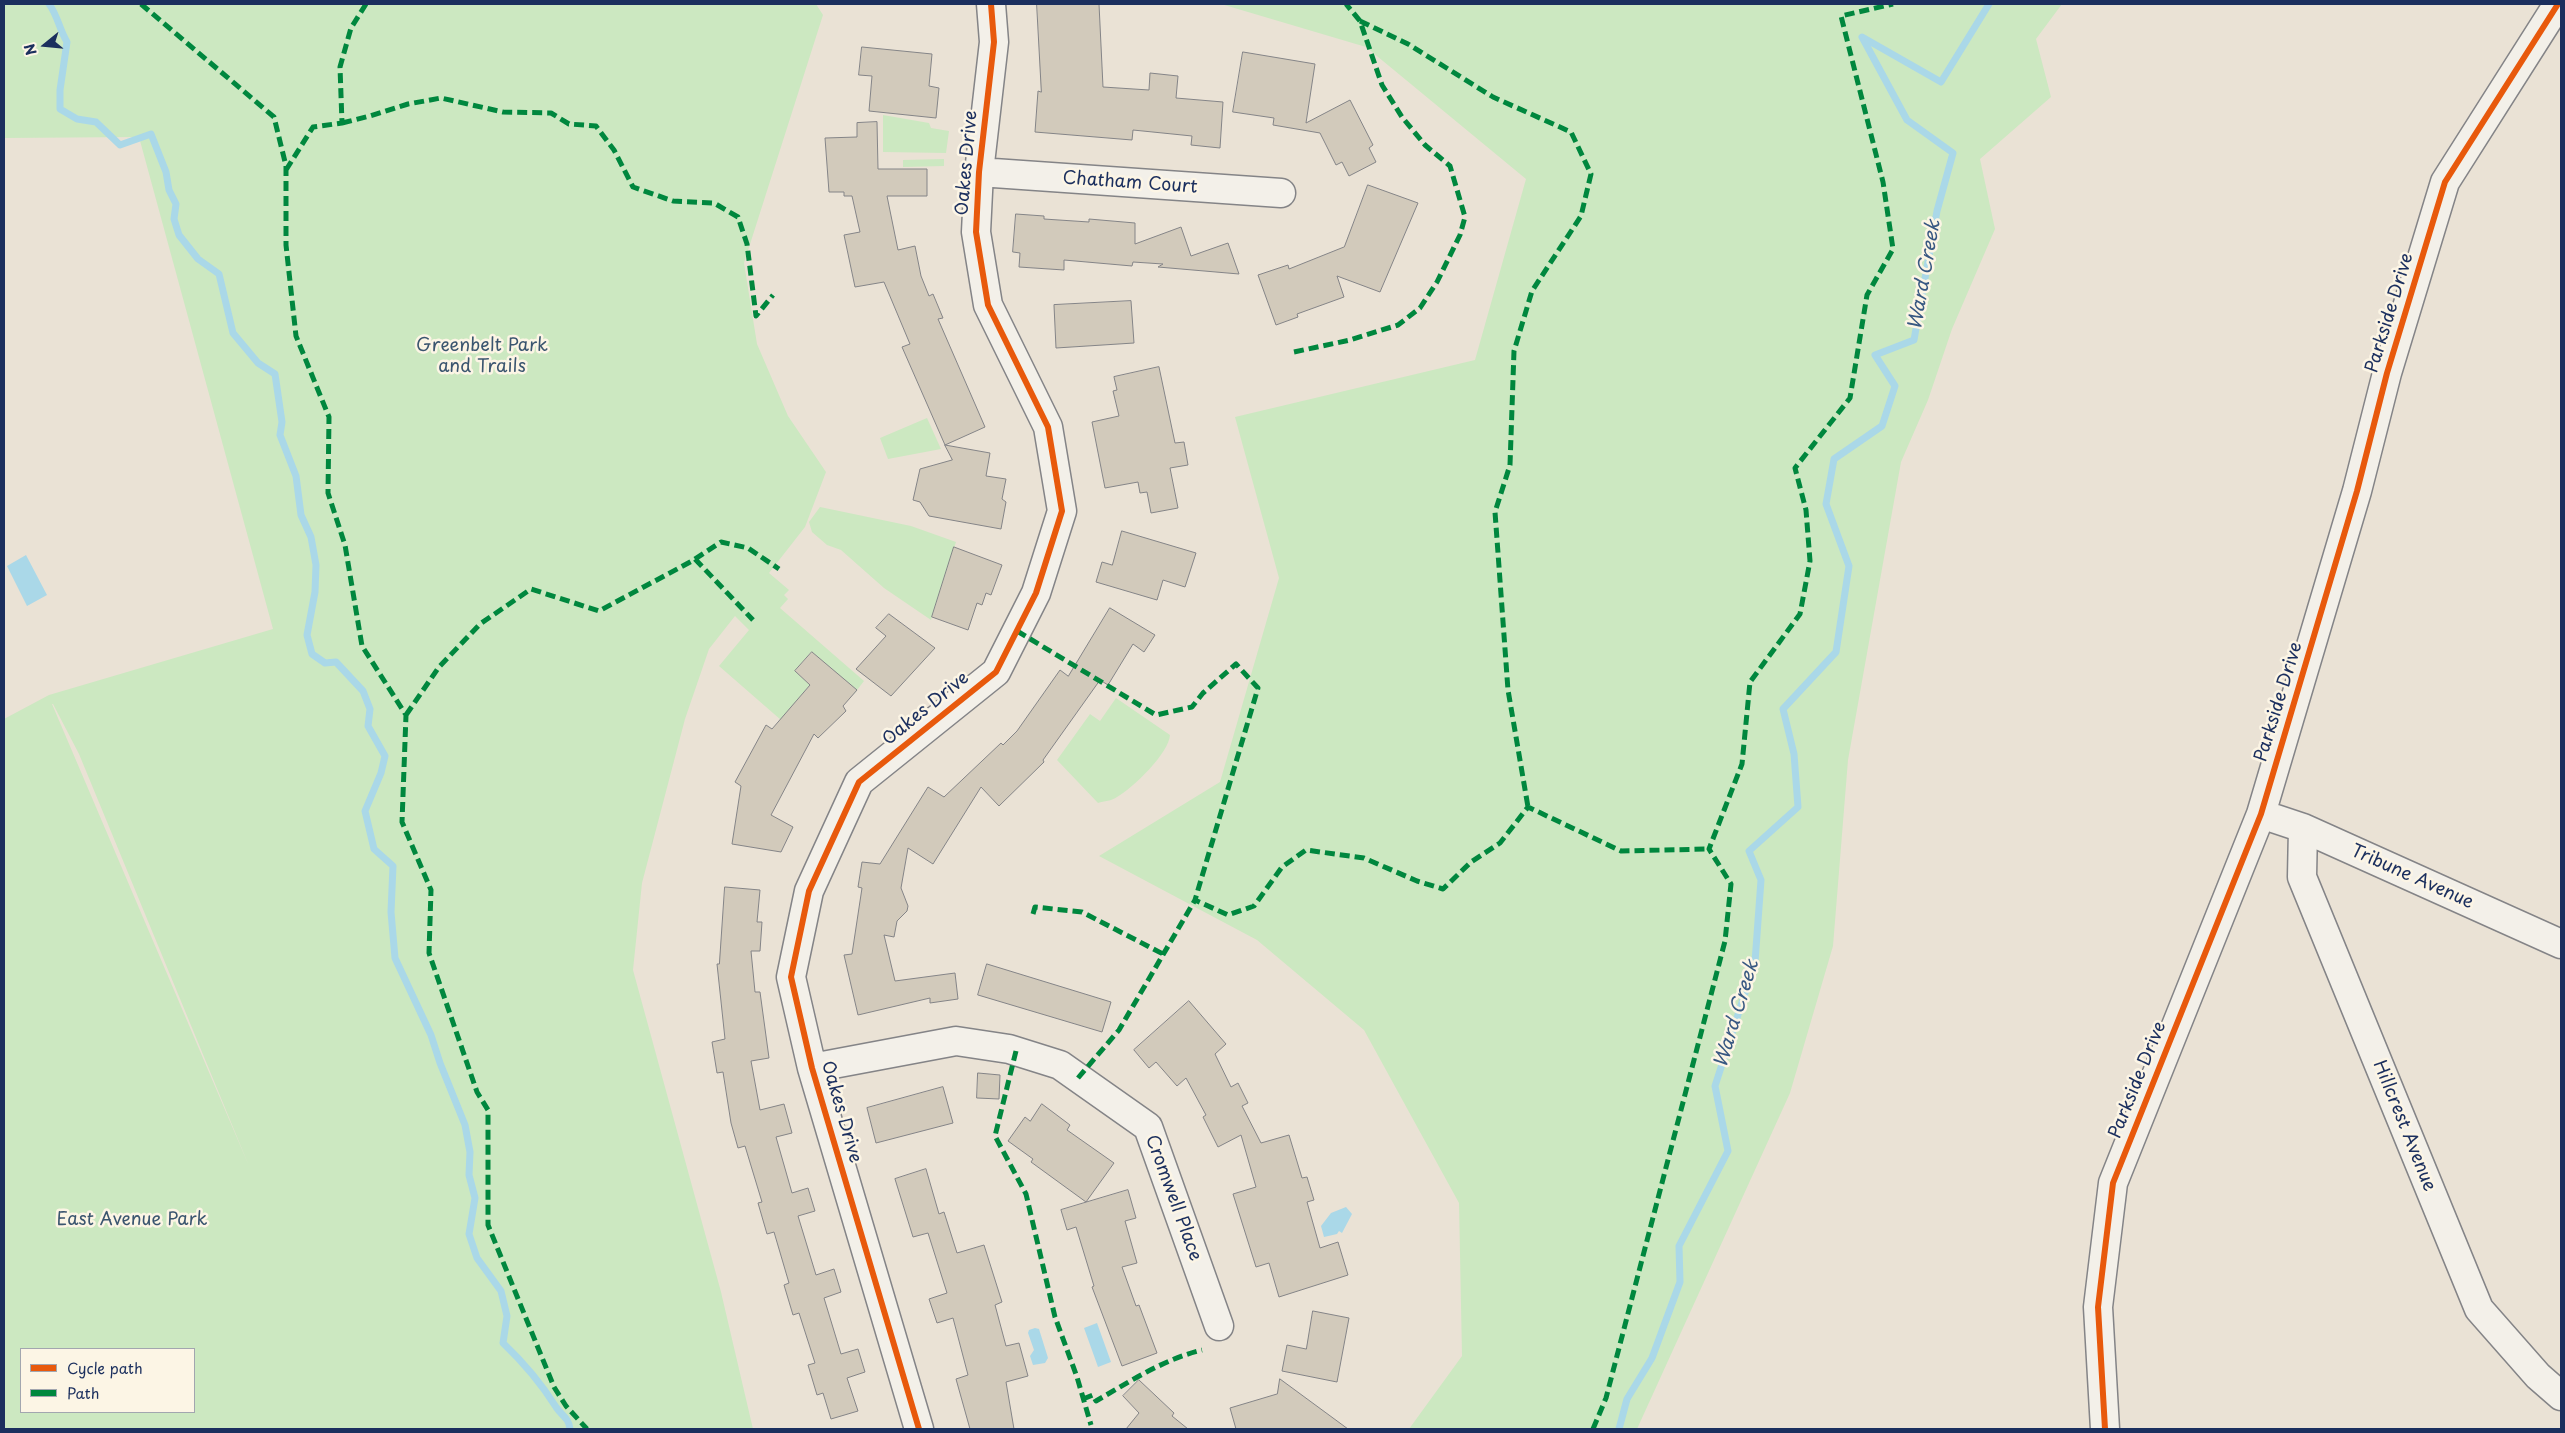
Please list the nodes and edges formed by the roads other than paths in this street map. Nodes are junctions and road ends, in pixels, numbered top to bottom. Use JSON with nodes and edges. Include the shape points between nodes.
{"nodes":[{"id":1,"x":991,"y":4,"type":"edge"},
{"id":2,"x":2558,"y":4,"type":"edge"},
{"id":3,"x":979,"y":172,"type":"junction"},
{"id":4,"x":1281,"y":194,"type":"dead end"},
{"id":5,"x":2261,"y":814,"type":"junction"},
{"id":6,"x":2303,"y":828,"type":"junction"},
{"id":7,"x":2561,"y":944,"type":"edge"},
{"id":8,"x":812,"y":1068,"type":"junction"},
{"id":9,"x":1219,"y":1326,"type":"dead end"},
{"id":10,"x":2561,"y":1396,"type":"edge"},
{"id":11,"x":919,"y":1429,"type":"edge"},
{"id":12,"x":2105,"y":1429,"type":"edge"}],
"edges":[{"from":1,"to":3,"type":"street","name":"Oakes Drive","via":[[994,42]]},
{"from":2,"to":5,"type":"street","name":"Parkside Drive","via":[[2445,182]]},
{"from":3,"to":4,"type":"street","name":"Chatham Court"},
{"from":3,"to":8,"type":"street","name":"Oakes Drive","via":[[976,232],[988,306],[1048,427],[1062,511],[1036,592],[996,672],[859,782],[809,891],[791,977]]},
{"from":5,"to":6,"type":"street","name":"Tribune Avenue"},
{"from":5,"to":12,"type":"street","name":"Parkside Drive","via":[[2113,1183],[2098,1307]]},
{"from":6,"to":7,"type":"street","name":"Tribune Avenue"},
{"from":6,"to":10,"type":"street","name":"Hillcrest Avenue","via":[[2302,877],[2479,1309],[2538,1376]]},
{"from":8,"to":9,"type":"street","name":"Cromwell Place","via":[[956,1041],[1008,1049],[1060,1064],[1148,1127]]},
{"from":8,"to":11,"type":"street","name":"Oakes Drive"}]}
